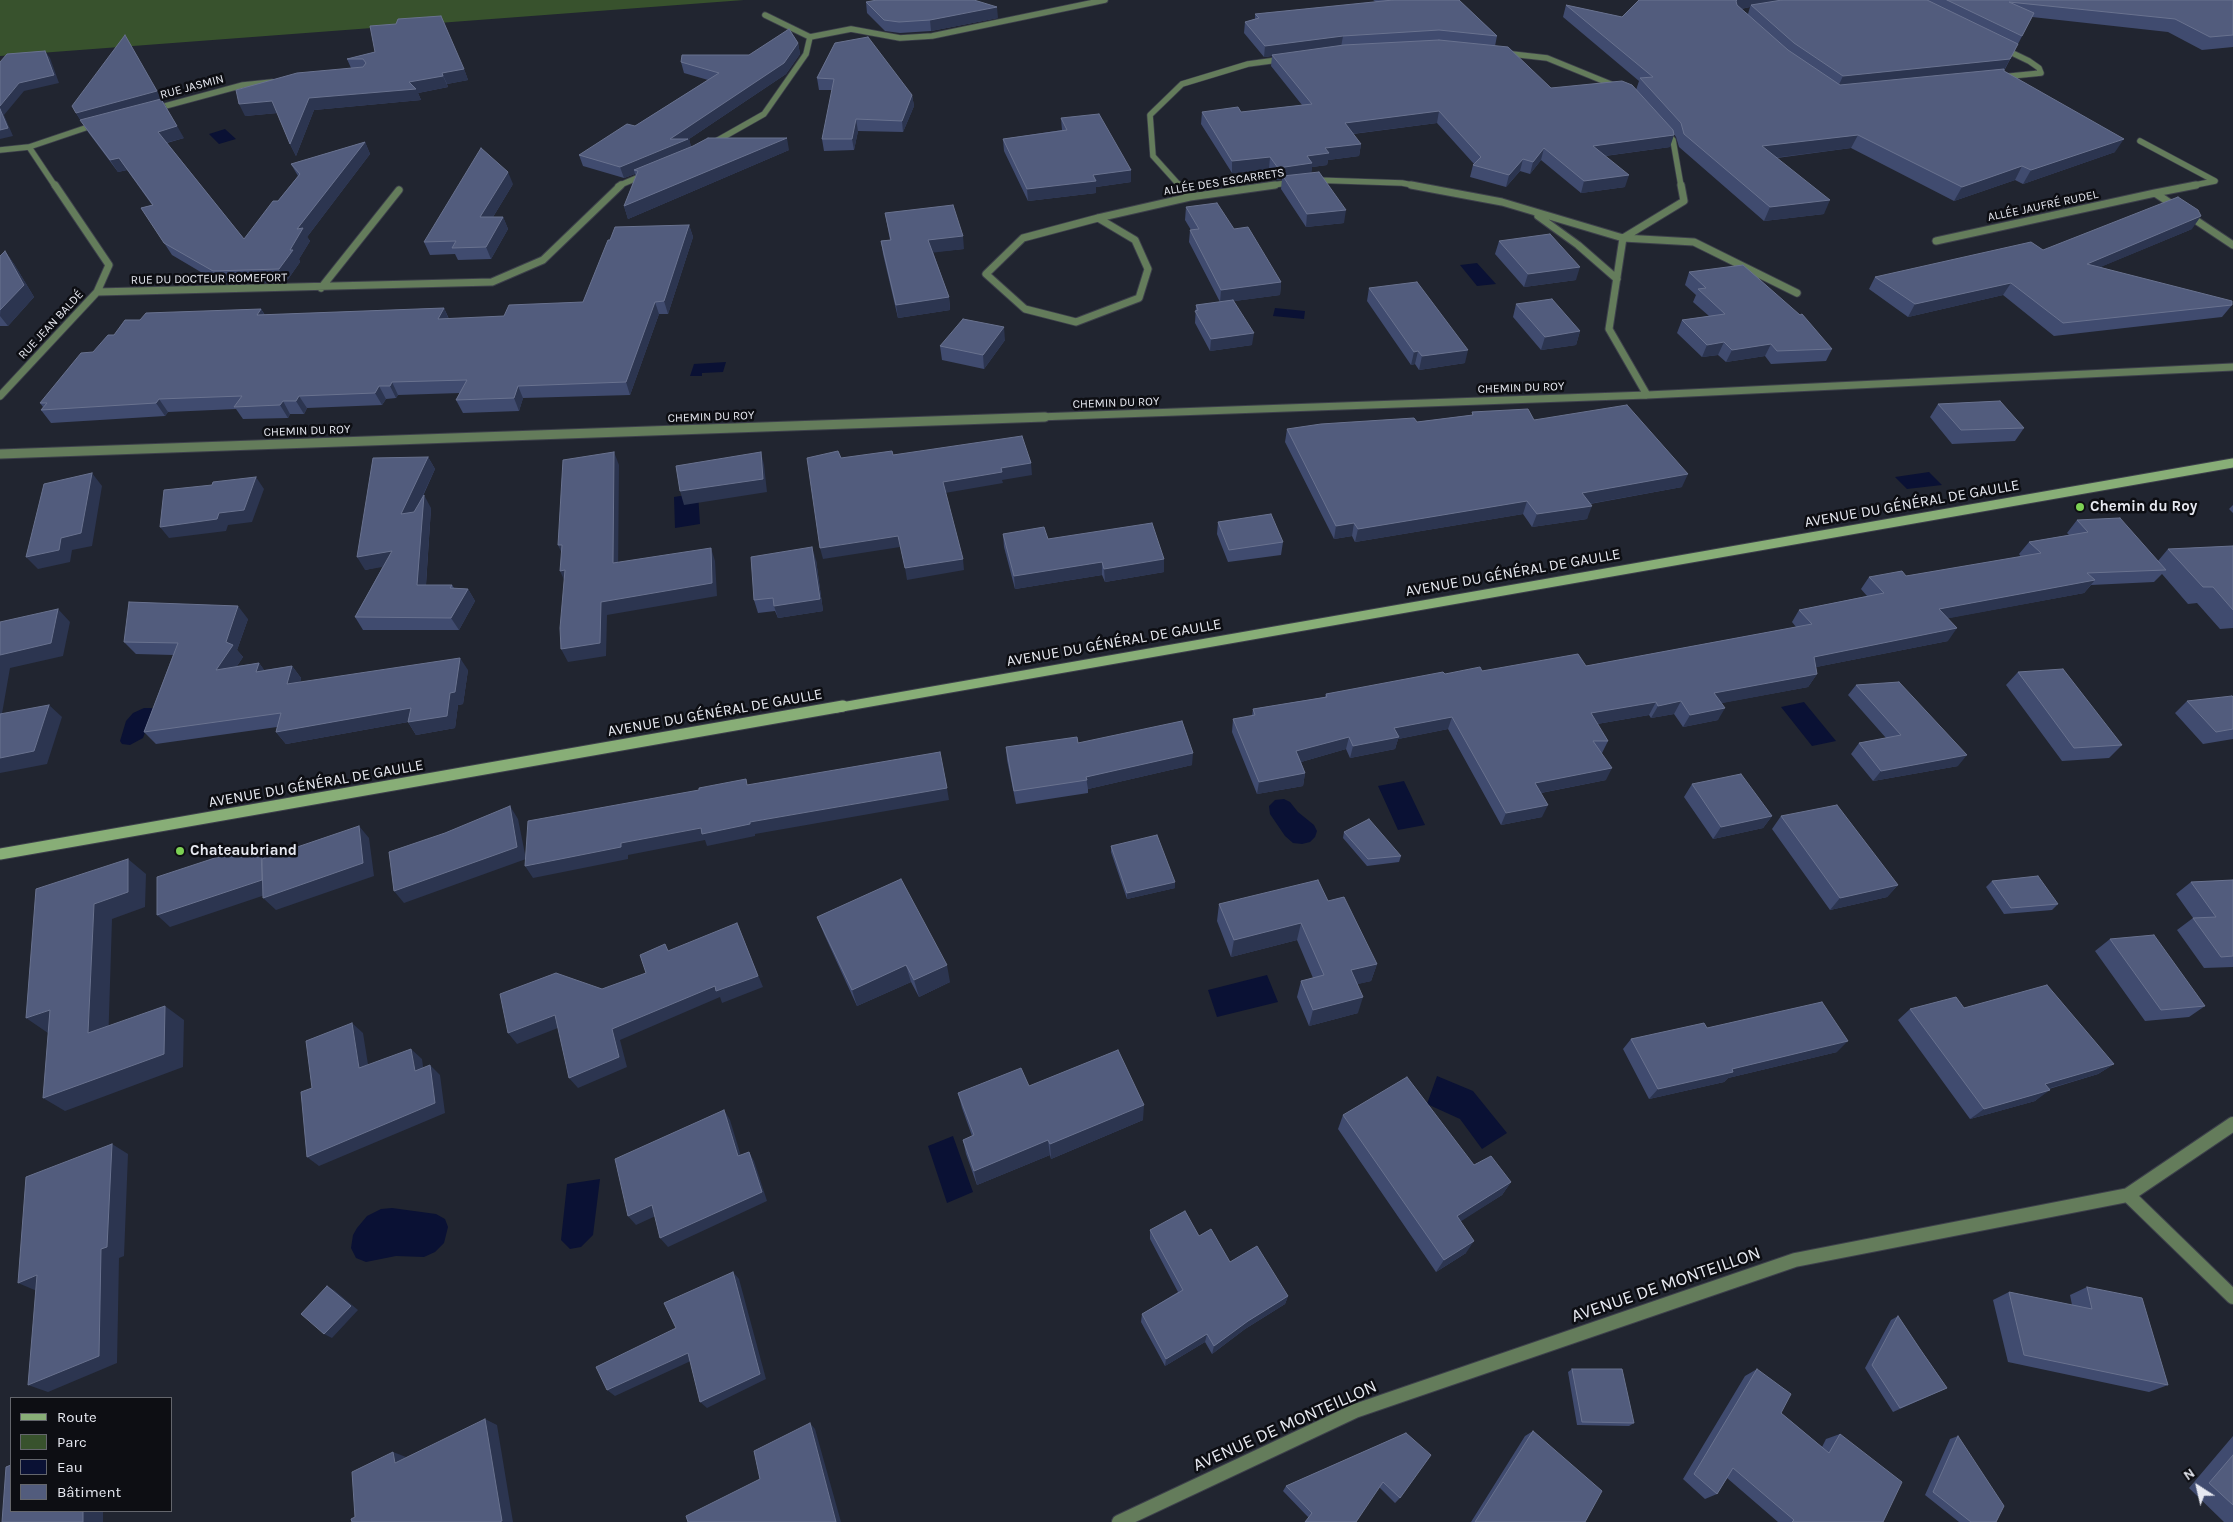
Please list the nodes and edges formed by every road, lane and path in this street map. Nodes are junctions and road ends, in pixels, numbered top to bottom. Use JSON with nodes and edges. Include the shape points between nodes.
{"nodes":[{"id":1,"x":1105,"y":0,"type":"edge"},
{"id":2,"x":765,"y":15,"type":"dead end"},
{"id":3,"x":810,"y":37,"type":"junction"},
{"id":4,"x":2000,"y":46,"type":"edge"},
{"id":5,"x":1497,"y":53,"type":"edge"},
{"id":6,"x":1295,"y":58,"type":"edge"},
{"id":7,"x":1993,"y":78,"type":"edge"},
{"id":8,"x":281,"y":82,"type":"edge"},
{"id":9,"x":1622,"y":89,"type":"edge"},
{"id":10,"x":143,"y":112,"type":"edge"},
{"id":11,"x":106,"y":122,"type":"edge"},
{"id":12,"x":1661,"y":126,"type":"edge"},
{"id":13,"x":2140,"y":141,"type":"dead end"},
{"id":14,"x":29,"y":147,"type":"junction"},
{"id":15,"x":0,"y":150,"type":"edge"},
{"id":16,"x":702,"y":150,"type":"edge"},
{"id":17,"x":652,"y":172,"type":"edge"},
{"id":18,"x":1308,"y":180,"type":"edge"},
{"id":19,"x":1299,"y":182,"type":"edge"},
{"id":20,"x":399,"y":190,"type":"dead end"},
{"id":21,"x":2155,"y":193,"type":"junction"},
{"id":22,"x":1190,"y":197,"type":"junction"},
{"id":23,"x":1531,"y":210,"type":"junction"},
{"id":24,"x":1098,"y":218,"type":"junction"},
{"id":25,"x":1623,"y":238,"type":"junction"},
{"id":26,"x":1936,"y":241,"type":"dead end"},
{"id":27,"x":2233,"y":245,"type":"edge"},
{"id":28,"x":1617,"y":280,"type":"junction"},
{"id":29,"x":321,"y":288,"type":"junction"},
{"id":30,"x":97,"y":292,"type":"junction"},
{"id":31,"x":1797,"y":293,"type":"dead end"},
{"id":32,"x":2233,"y":367,"type":"edge"},
{"id":33,"x":1647,"y":395,"type":"junction"},
{"id":34,"x":0,"y":396,"type":"edge"},
{"id":35,"x":0,"y":454,"type":"edge"},
{"id":36,"x":2233,"y":463,"type":"edge"},
{"id":37,"x":0,"y":854,"type":"edge"},
{"id":38,"x":2233,"y":1124,"type":"edge"},
{"id":39,"x":2128,"y":1195,"type":"junction"},
{"id":40,"x":2233,"y":1297,"type":"edge"},
{"id":41,"x":1119,"y":1522,"type":"edge"}],
"edges":[{"from":1,"to":3,"type":"street","via":[[932,36],[900,38],[851,29]]},
{"from":2,"to":3,"type":"street"},
{"from":3,"to":16,"type":"street","via":[[806,54],[764,114]]},
{"from":4,"to":7,"type":"street","via":[[2030,61],[2041,72]]},
{"from":5,"to":9,"type":"street","via":[[1546,58]]},
{"from":6,"to":22,"type":"street","via":[[1248,64],[1182,84],[1150,115],[1153,156]]},
{"from":8,"to":10,"type":"street","name":"RUE JASMIN","via":[[243,85]]},
{"from":11,"to":14,"type":"street"},
{"from":12,"to":25,"type":"street","via":[[1673,140],[1684,201]]},
{"from":13,"to":21,"type":"street","name":"ALLÉE JAUFRÉ RUDEL","via":[[2215,181]]},
{"from":14,"to":15,"type":"street"},
{"from":14,"to":30,"type":"street","name":"RUE JEAN BALDÉ","via":[[109,264]]},
{"from":17,"to":29,"type":"street","name":"RUE DU DOCTEUR ROMEFORT","via":[[618,186],[543,260],[492,282]]},
{"from":18,"to":23,"type":"street","via":[[1402,184]]},
{"from":19,"to":22,"type":"street","name":"ALLÉE DES ESCARRETS"},
{"from":20,"to":29,"type":"street"},
{"from":21,"to":26,"type":"street","name":"ALLÉE JAUFRÉ RUDEL"},
{"from":21,"to":27,"type":"street"},
{"from":22,"to":24,"type":"street","name":"ALLÉE DES ESCARRETS"},
{"from":23,"to":25,"type":"street"},
{"from":23,"to":28,"type":"street","via":[[1578,245]]},
{"from":24,"to":24,"type":"street","name":"ALLÉE DES ESCARRETS","via":[[1023,238],[986,274],[1025,309],[1076,322],[1139,298],[1148,269],[1135,240]]},
{"from":25,"to":28,"type":"street"},
{"from":25,"to":31,"type":"street","via":[[1694,242]]},
{"from":28,"to":33,"type":"street","via":[[1610,329]]},
{"from":29,"to":30,"type":"street","name":"RUE DU DOCTEUR ROMEFORT"},
{"from":30,"to":34,"type":"street","name":"RUE JEAN BALDÉ"},
{"from":32,"to":33,"type":"street","name":"CHEMIN DU ROY"},
{"from":33,"to":35,"type":"street","name":"CHEMIN DU ROY"},
{"from":36,"to":37,"type":"main road","name":"AVENUE DU GÉNÉRAL DE GAULLE"},
{"from":38,"to":39,"type":"street","name":"AVENUE DE MONTEILLON"},
{"from":39,"to":40,"type":"street"},
{"from":39,"to":41,"type":"street","name":"AVENUE DE MONTEILLON","via":[[1795,1260],[1355,1411]]}]}
